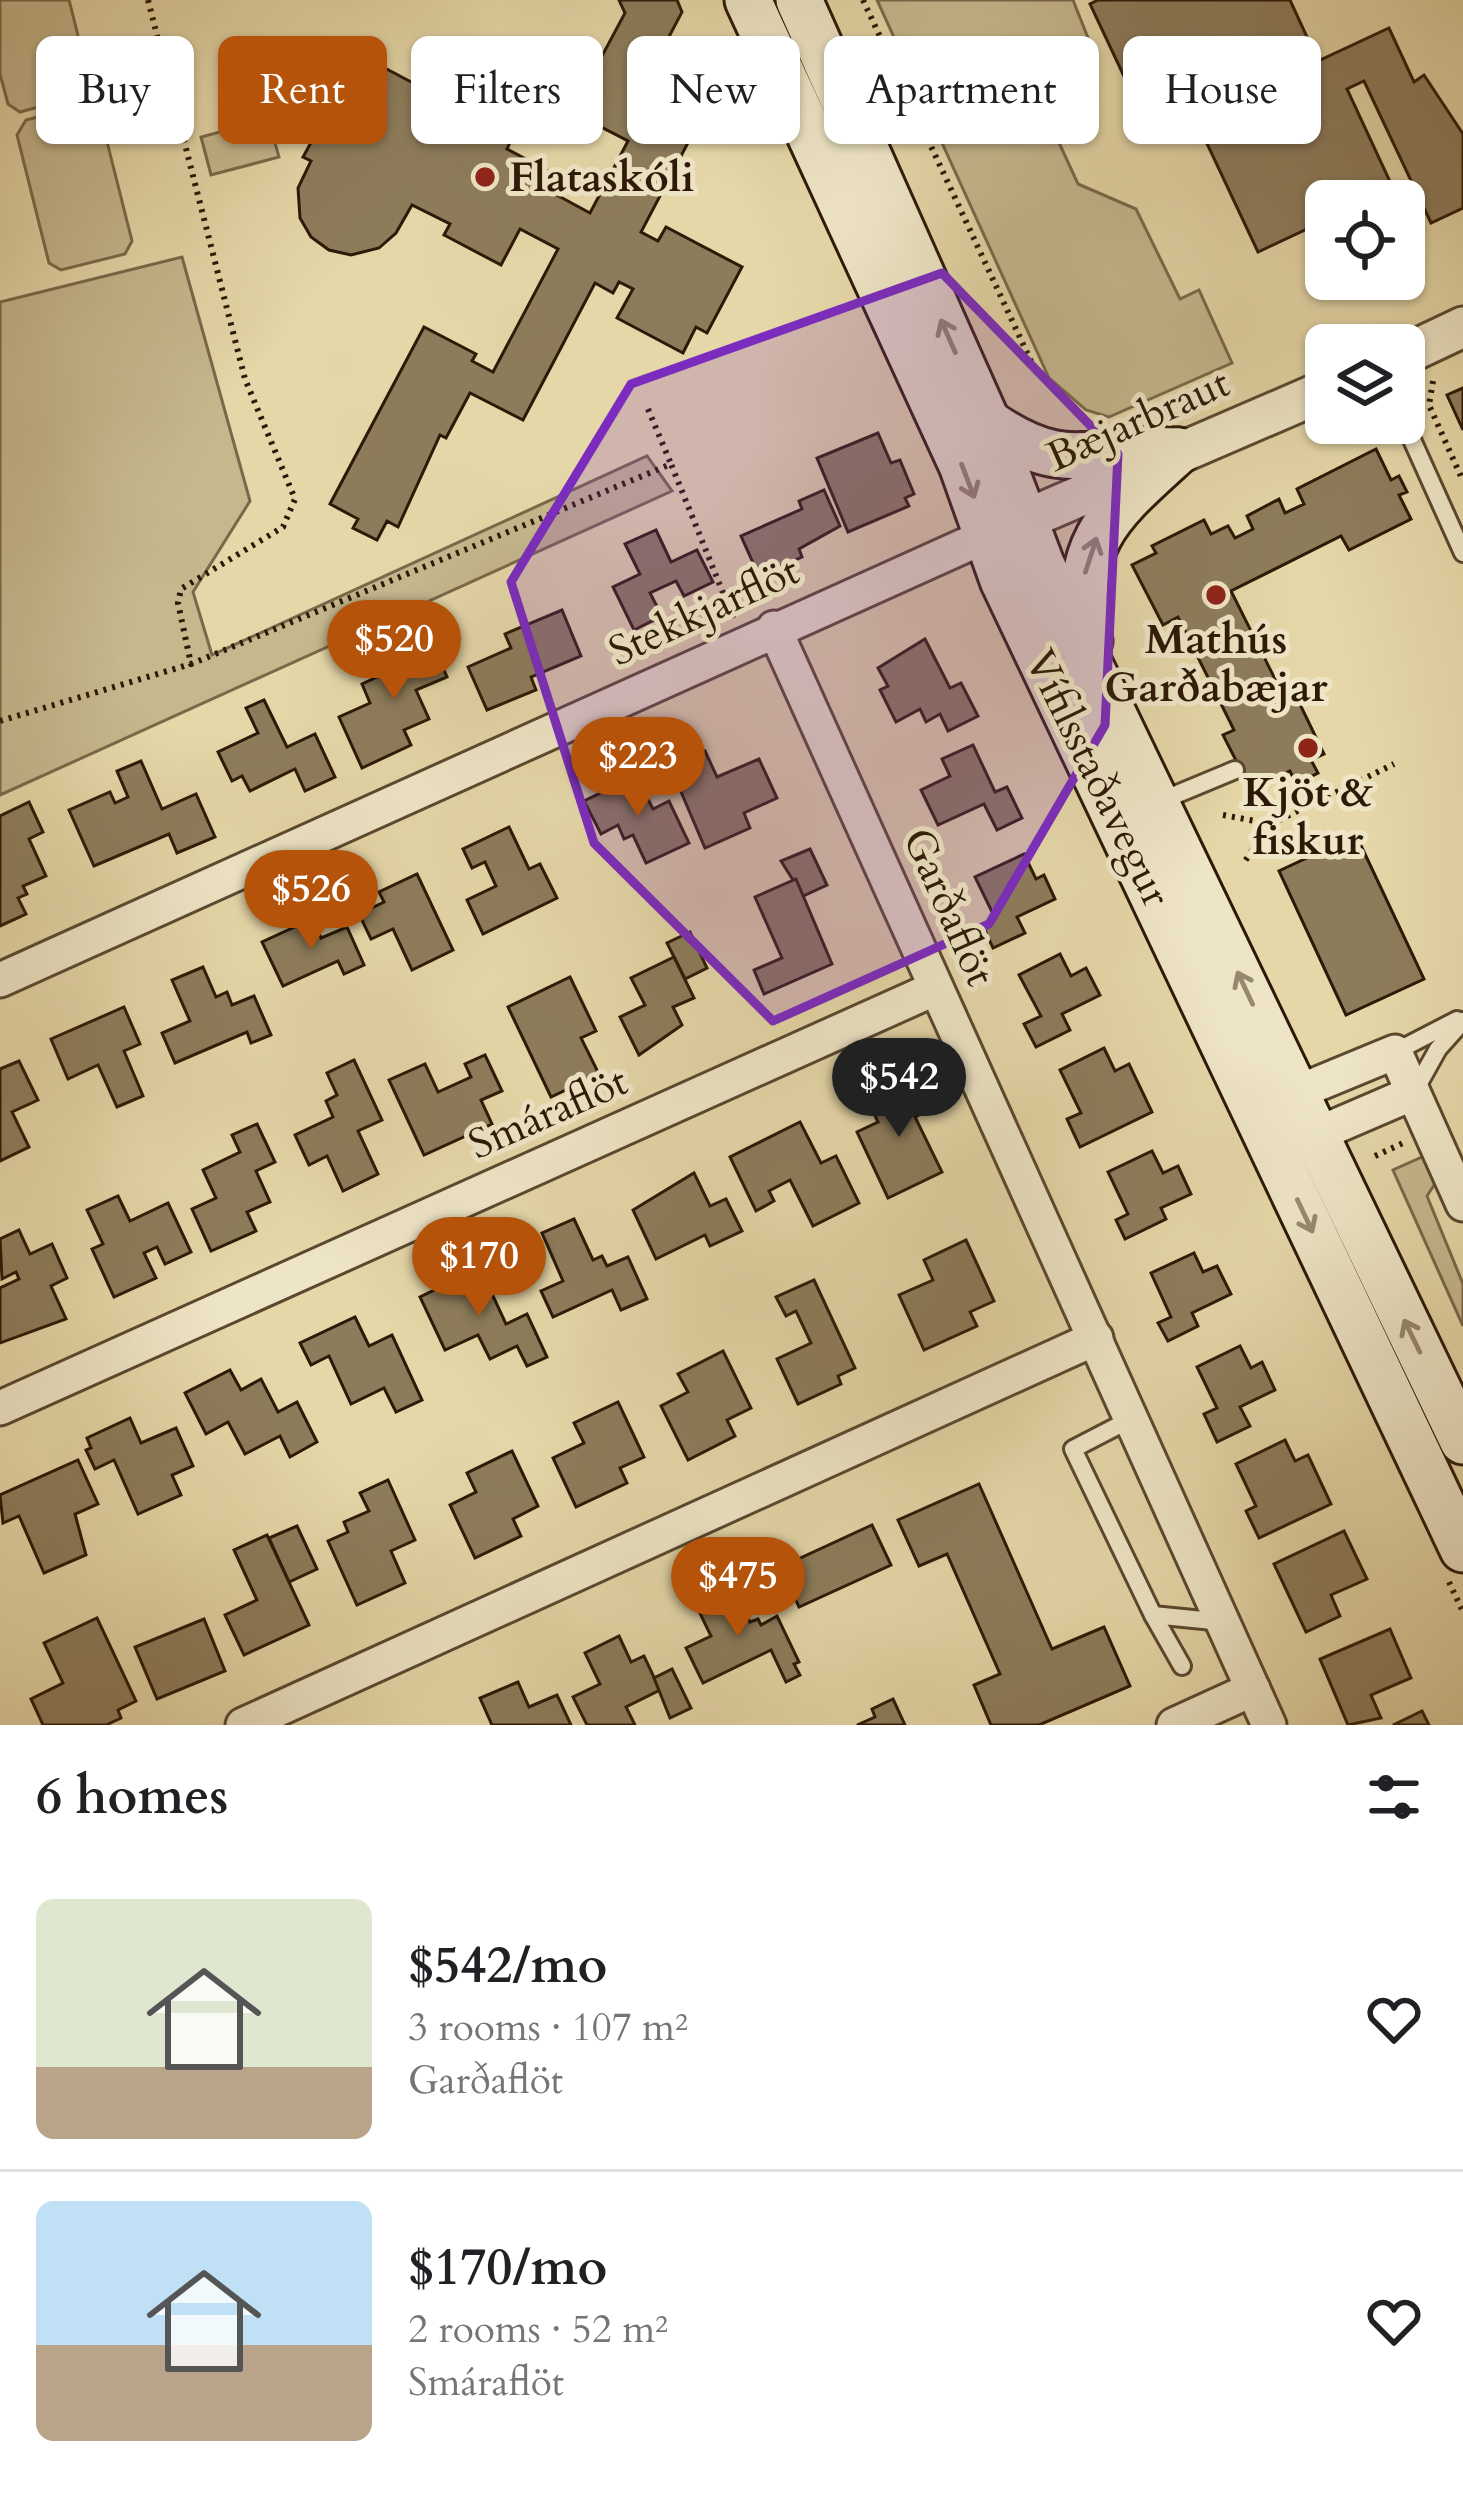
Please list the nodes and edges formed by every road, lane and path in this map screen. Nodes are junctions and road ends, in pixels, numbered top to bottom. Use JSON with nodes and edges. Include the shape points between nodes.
{"nodes":[{"id":1,"x":148,"y":0,"type":"edge"},
{"id":2,"x":748,"y":0,"type":"edge"},
{"id":3,"x":799,"y":0,"type":"edge"},
{"id":4,"x":863,"y":0,"type":"edge"},
{"id":5,"x":1463,"y":327,"type":"edge"},
{"id":6,"x":1425,"y":345,"type":"edge"},
{"id":7,"x":1036,"y":372,"type":"dead end"},
{"id":8,"x":1305,"y":399,"type":"edge"},
{"id":9,"x":1429,"y":405,"type":"dead end"},
{"id":10,"x":649,"y":409,"type":"dead end"},
{"id":11,"x":987,"y":422,"type":"junction"},
{"id":12,"x":1414,"y":444,"type":"edge"},
{"id":13,"x":1178,"y":452,"type":"junction"},
{"id":14,"x":671,"y":464,"type":"junction"},
{"id":15,"x":1463,"y":481,"type":"edge"},
{"id":16,"x":1007,"y":528,"type":"junction"},
{"id":17,"x":1463,"y":553,"type":"edge"},
{"id":18,"x":759,"y":636,"type":"junction"},
{"id":19,"x":191,"y":664,"type":"junction"},
{"id":20,"x":1095,"y":670,"type":"junction"},
{"id":21,"x":0,"y":722,"type":"edge"},
{"id":22,"x":1394,"y":764,"type":"dead end"},
{"id":23,"x":1235,"y":770,"type":"dead end"},
{"id":24,"x":1158,"y":803,"type":"junction"},
{"id":25,"x":1223,"y":815,"type":"dead end"},
{"id":26,"x":1270,"y":824,"type":"junction"},
{"id":27,"x":1245,"y":861,"type":"dead end"},
{"id":28,"x":0,"y":980,"type":"edge"},
{"id":29,"x":936,"y":988,"type":"junction"},
{"id":30,"x":1463,"y":1019,"type":"edge"},
{"id":31,"x":1395,"y":1052,"type":"junction"},
{"id":32,"x":1413,"y":1093,"type":"junction"},
{"id":33,"x":1275,"y":1102,"type":"junction"},
{"id":34,"x":1294,"y":1143,"type":"junction"},
{"id":35,"x":1463,"y":1204,"type":"edge"},
{"id":36,"x":1096,"y":1338,"type":"junction"},
{"id":37,"x":0,"y":1408,"type":"edge"},
{"id":38,"x":1131,"y":1419,"type":"junction"},
{"id":39,"x":1463,"y":1441,"type":"edge"},
{"id":40,"x":1463,"y":1549,"type":"edge"},
{"id":41,"x":1154,"y":1615,"type":"junction"},
{"id":42,"x":1223,"y":1622,"type":"junction"},
{"id":43,"x":1181,"y":1666,"type":"dead end"},
{"id":44,"x":1253,"y":1689,"type":"junction"},
{"id":45,"x":243,"y":1725,"type":"edge"},
{"id":46,"x":1174,"y":1725,"type":"edge"},
{"id":47,"x":1269,"y":1725,"type":"edge"}],
"edges":[{"from":1,"to":19,"type":"path","via":[[245,379],[295,499],[283,527],[182,589]]},
{"from":2,"to":16,"type":"main road","name":"Vífilsstaðavegur","one_way":true,"via":[[962,465]]},
{"from":11,"to":3,"type":"main road","name":"Vífilsstaðavegur","one_way":true},
{"from":4,"to":7,"type":"path"},
{"from":5,"to":6,"type":"street"},
{"from":8,"to":13,"type":"street","name":"Bæjarbraut"},
{"from":9,"to":15,"type":"path"},
{"from":10,"to":14,"type":"path"},
{"from":11,"to":13,"type":"main road","via":[[1052,458],[1133,448]]},
{"from":11,"to":16,"type":"main road","name":"Vífilsstaðavegur"},
{"from":12,"to":17,"type":"lane"},
{"from":13,"to":16,"type":"street","name":"Bæjarbraut"},
{"from":20,"to":13,"type":"main road","one_way":true,"via":[[1083,588],[1092,545],[1116,509]]},
{"from":14,"to":18,"type":"path"},
{"from":14,"to":19,"type":"path"},
{"from":16,"to":18,"type":"street","name":"Stekkjarflöt"},
{"from":16,"to":20,"type":"main road","name":"Vífilsstaðavegur"},
{"from":16,"to":33,"type":"main road","name":"Vífilsstaðavegur","via":[[1003,580]]},
{"from":18,"to":28,"type":"street","name":"Stekkjarflöt"},
{"from":18,"to":29,"type":"street","name":"Garðaflöt"},
{"from":19,"to":21,"type":"path"},
{"from":20,"to":24,"type":"main road","name":"Vífilsstaðavegur"},
{"from":22,"to":26,"type":"path"},
{"from":23,"to":24,"type":"lane"},
{"from":33,"to":24,"type":"main road","name":"Vífilsstaðavegur","one_way":true},
{"from":25,"to":26,"type":"path"},
{"from":26,"to":27,"type":"path"},
{"from":29,"to":36,"type":"street","name":"Garðaflöt"},
{"from":29,"to":37,"type":"street","name":"Smáraflöt"},
{"from":30,"to":31,"type":"lane"},
{"from":30,"to":32,"type":"lane"},
{"from":31,"to":32,"type":"street"},
{"from":31,"to":33,"type":"street"},
{"from":32,"to":34,"type":"street"},
{"from":32,"to":35,"type":"street"},
{"from":33,"to":34,"type":"main road","name":"Vífilsstaðavegur"},
{"from":39,"to":34,"type":"main road","name":"Vífilsstaðavegur","one_way":true},
{"from":34,"to":40,"type":"main road","name":"Vífilsstaðavegur","one_way":true},
{"from":36,"to":38,"type":"street","name":"Garðaflöt"},
{"from":36,"to":45,"type":"street"},
{"from":38,"to":41,"type":"lane","via":[[1073,1449]]},
{"from":38,"to":42,"type":"street","name":"Garðaflöt"},
{"from":41,"to":42,"type":"lane"},
{"from":41,"to":43,"type":"lane"},
{"from":42,"to":44,"type":"street","name":"Garðaflöt"},
{"from":44,"to":46,"type":"street"},
{"from":44,"to":47,"type":"street","name":"Garðaflöt"}]}
